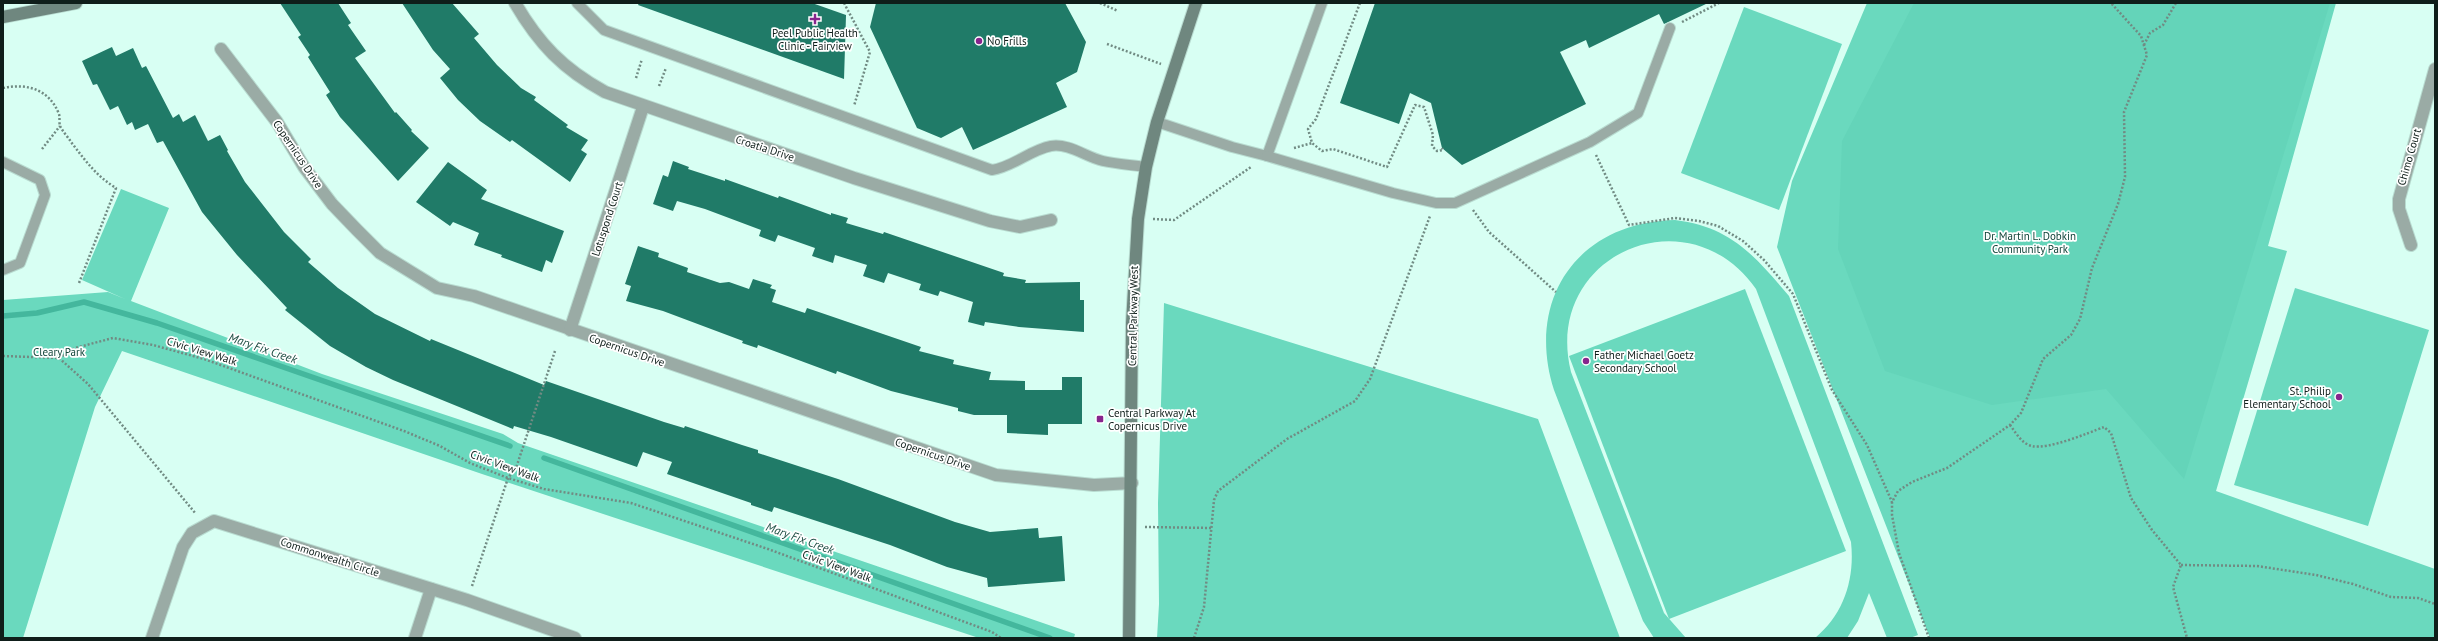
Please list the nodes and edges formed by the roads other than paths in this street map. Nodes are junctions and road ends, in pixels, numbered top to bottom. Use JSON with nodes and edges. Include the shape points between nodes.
{"nodes":[{"id":1,"x":76,"y":3,"type":"edge"},
{"id":2,"x":515,"y":3,"type":"edge"},
{"id":3,"x":576,"y":3,"type":"edge"},
{"id":4,"x":1196,"y":3,"type":"edge"},
{"id":5,"x":1322,"y":3,"type":"edge"},
{"id":6,"x":3,"y":16,"type":"edge"},
{"id":7,"x":1670,"y":28,"type":"road end"},
{"id":8,"x":221,"y":49,"type":"dead end"},
{"id":9,"x":2435,"y":69,"type":"edge"},
{"id":10,"x":643,"y":107,"type":"junction"},
{"id":11,"x":1157,"y":122,"type":"junction"},
{"id":12,"x":1267,"y":156,"type":"junction"},
{"id":13,"x":3,"y":162,"type":"edge"},
{"id":14,"x":1146,"y":166,"type":"junction"},
{"id":15,"x":1050,"y":220,"type":"dead end"},
{"id":16,"x":2411,"y":245,"type":"dead end"},
{"id":17,"x":3,"y":270,"type":"edge"},
{"id":18,"x":570,"y":330,"type":"junction"},
{"id":19,"x":1132,"y":483,"type":"junction"},
{"id":20,"x":431,"y":589,"type":"junction"},
{"id":21,"x":152,"y":638,"type":"edge"},
{"id":22,"x":415,"y":638,"type":"edge"},
{"id":23,"x":576,"y":638,"type":"edge"},
{"id":24,"x":1129,"y":638,"type":"edge"}],
"edges":[{"from":1,"to":6,"type":"street"},
{"from":2,"to":10,"type":"street","name":"Croatia Drive","via":[[532,31],[556,59],[586,82]]},
{"from":3,"to":14,"type":"lane","via":[[604,30],[670,56],[992,170],[1050,146],[1066,146],[1080,154],[1103,161]]},
{"from":4,"to":11,"type":"street","name":"Central Parkway West"},
{"from":5,"to":12,"type":"lane"},
{"from":7,"to":12,"type":"lane","via":[[1638,113],[1590,142],[1454,203],[1436,203],[1393,193]]},
{"from":8,"to":18,"type":"street","name":"Copernicus Drive","via":[[277,122],[304,167],[332,204],[380,253],[437,288],[474,296]]},
{"from":9,"to":16,"type":"street","name":"Chimo Court","via":[[2399,199],[2399,209]]},
{"from":10,"to":15,"type":"street","name":"Croatia Drive","via":[[990,221],[1020,227]]},
{"from":10,"to":18,"type":"street","name":"Lotuspond Court"},
{"from":11,"to":12,"type":"lane"},
{"from":11,"to":14,"type":"street","name":"Central Parkway West"},
{"from":13,"to":17,"type":"lane","via":[[40,180],[45,195],[20,263]]},
{"from":14,"to":19,"type":"street","name":"Central Parkway West","via":[[1138,219],[1132,323]]},
{"from":18,"to":19,"type":"street","name":"Copernicus Drive","via":[[996,475],[1094,485]]},
{"from":19,"to":24,"type":"street","name":"Central Parkway West"},
{"from":20,"to":21,"type":"street","name":"Commonwealth Circle","via":[[214,521],[192,533],[183,547]]},
{"from":20,"to":22,"type":"street"},
{"from":20,"to":23,"type":"street","name":"Commonwealth Circle"}]}
